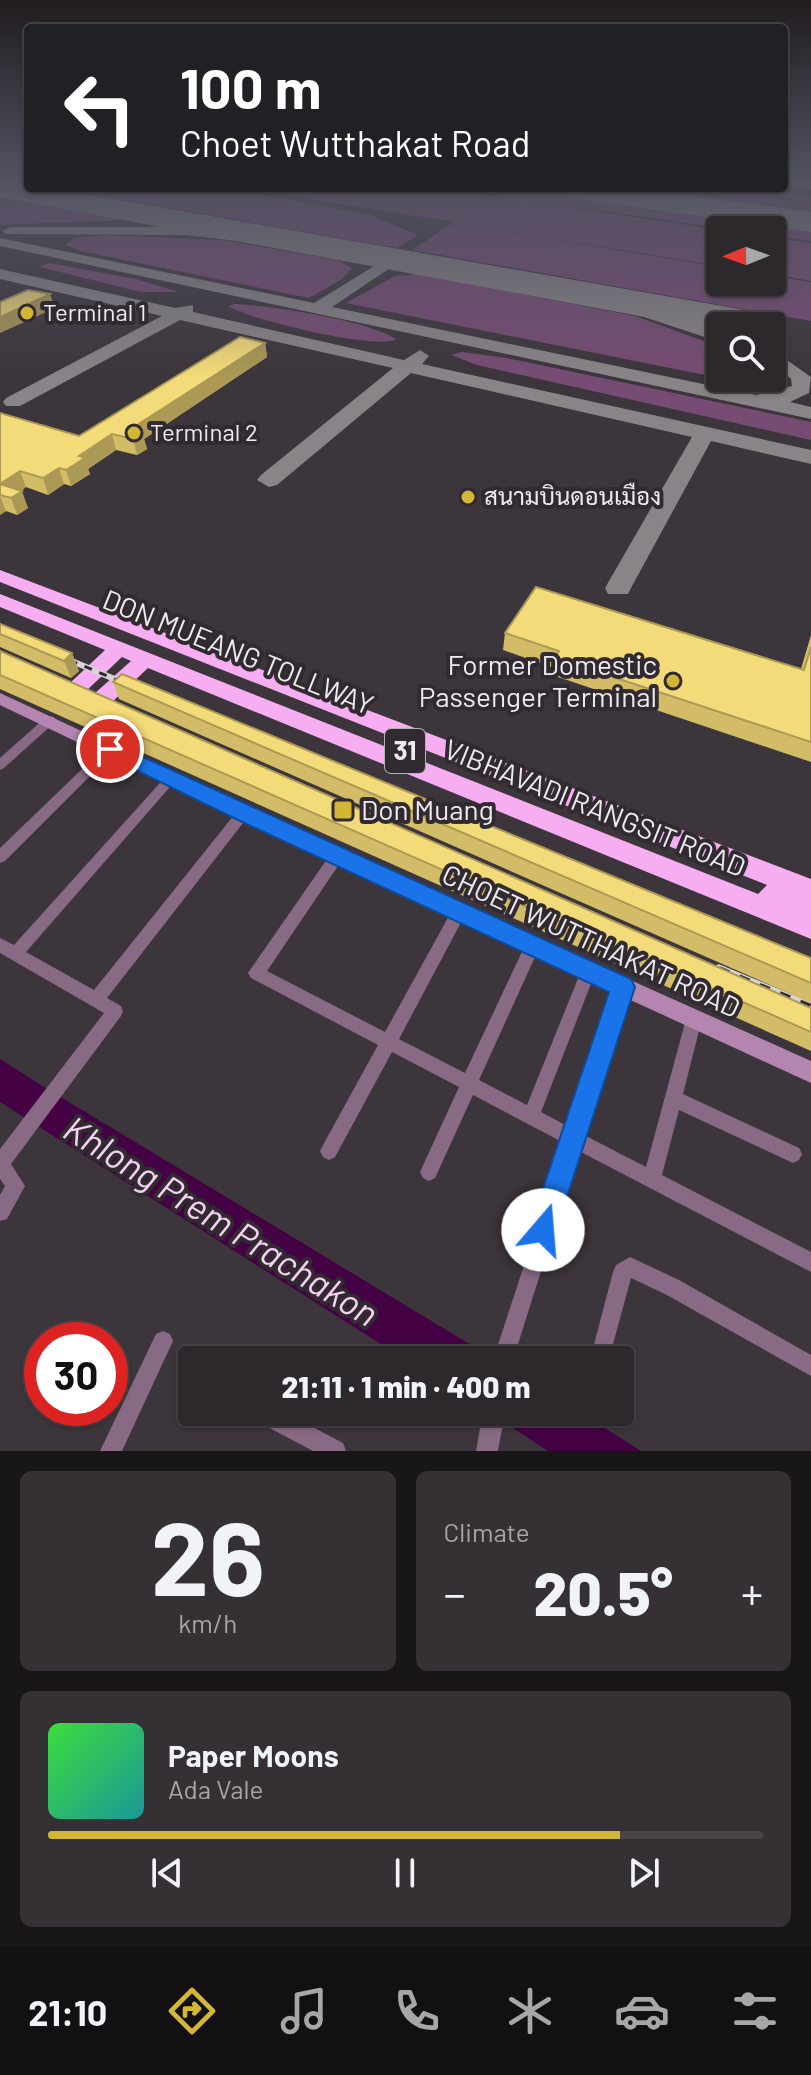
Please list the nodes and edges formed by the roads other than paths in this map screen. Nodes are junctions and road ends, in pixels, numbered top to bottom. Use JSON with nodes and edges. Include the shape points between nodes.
{"nodes":[{"id":1,"x":0,"y":563,"type":"edge"},
{"id":2,"x":0,"y":576,"type":"edge"},
{"id":3,"x":0,"y":591,"type":"edge"},
{"id":4,"x":0,"y":600,"type":"edge"},
{"id":5,"x":119,"y":648,"type":"junction"},
{"id":6,"x":146,"y":658,"type":"junction"},
{"id":7,"x":70,"y":685,"type":"joint"},
{"id":8,"x":0,"y":698,"type":"edge"},
{"id":9,"x":109,"y":702,"type":"joint"},
{"id":10,"x":50,"y":720,"type":"junction"},
{"id":11,"x":110,"y":749,"type":"junction"},
{"id":12,"x":0,"y":765,"type":"edge"},
{"id":13,"x":172,"y":777,"type":"junction"},
{"id":14,"x":243,"y":814,"type":"junction"},
{"id":15,"x":337,"y":856,"type":"junction"},
{"id":16,"x":0,"y":857,"type":"edge"},
{"id":17,"x":811,"y":877,"type":"edge"},
{"id":18,"x":811,"y":891,"type":"edge"},
{"id":19,"x":460,"y":910,"type":"junction"},
{"id":20,"x":811,"y":911,"type":"edge"},
{"id":21,"x":811,"y":927,"type":"edge"},
{"id":22,"x":0,"y":945,"type":"edge"},
{"id":23,"x":532,"y":946,"type":"junction"},
{"id":24,"x":15,"y":954,"type":"junction"},
{"id":25,"x":588,"y":971,"type":"junction"},
{"id":26,"x":623,"y":987,"type":"junction"},
{"id":27,"x":96,"y":1000,"type":"junction"},
{"id":28,"x":694,"y":1019,"type":"junction"},
{"id":29,"x":389,"y":1044,"type":"junction"},
{"id":30,"x":811,"y":1072,"type":"edge"},
{"id":31,"x":468,"y":1084,"type":"junction"},
{"id":32,"x":673,"y":1098,"type":"junction"},
{"id":33,"x":531,"y":1117,"type":"junction"},
{"id":34,"x":572,"y":1138,"type":"junction"},
{"id":35,"x":329,"y":1151,"type":"dead end"},
{"id":36,"x":793,"y":1154,"type":"dead end"},
{"id":37,"x":429,"y":1172,"type":"dead end"},
{"id":38,"x":652,"y":1180,"type":"junction"},
{"id":39,"x":0,"y":1212,"type":"edge"},
{"id":40,"x":811,"y":1262,"type":"edge"},
{"id":41,"x":163,"y":1341,"type":"dead end"},
{"id":42,"x":507,"y":1346,"type":"edge"},
{"id":43,"x":604,"y":1346,"type":"edge"},
{"id":44,"x":811,"y":1366,"type":"edge"},
{"id":45,"x":289,"y":1426,"type":"edge"},
{"id":46,"x":491,"y":1426,"type":"edge"},
{"id":47,"x":487,"y":1447,"type":"edge"},
{"id":48,"x":111,"y":1451,"type":"edge"},
{"id":49,"x":335,"y":1451,"type":"edge"}],
"edges":[{"from":1,"to":17,"type":"highway","name":"VIBHAVADI RANGSIT ROAD","number":"31"},
{"from":2,"to":18,"type":"highway","name":"DON MUEANG TOLLWAY","number":"31"},
{"from":3,"to":20,"type":"highway","name":"DON MUEANG TOLLWAY","number":"31"},
{"from":4,"to":5,"type":"highway","name":"VIBHAVADI RANGSIT ROAD","number":"31"},
{"from":5,"to":6,"type":"highway","name":"VIBHAVADI RANGSIT ROAD","number":"31"},
{"from":5,"to":7,"type":"highway"},
{"from":6,"to":9,"type":"highway"},
{"from":6,"to":21,"type":"highway","name":"VIBHAVADI RANGSIT ROAD","number":"31"},
{"from":7,"to":9,"type":"main road"},
{"from":8,"to":10,"type":"main road","name":"CHOET WUTTHAKAT ROAD"},
{"from":10,"to":11,"type":"main road","name":"CHOET WUTTHAKAT ROAD"},
{"from":10,"to":12,"type":"street"},
{"from":11,"to":13,"type":"main road","name":"CHOET WUTTHAKAT ROAD"},
{"from":11,"to":16,"type":"street"},
{"from":13,"to":14,"type":"main road","name":"CHOET WUTTHAKAT ROAD"},
{"from":13,"to":24,"type":"street"},
{"from":14,"to":15,"type":"main road","name":"CHOET WUTTHAKAT ROAD"},
{"from":14,"to":27,"type":"street"},
{"from":15,"to":19,"type":"main road","name":"CHOET WUTTHAKAT ROAD"},
{"from":15,"to":29,"type":"street","via":[[256,973]]},
{"from":19,"to":23,"type":"main road","name":"CHOET WUTTHAKAT ROAD"},
{"from":19,"to":29,"type":"street"},
{"from":22,"to":24,"type":"street"},
{"from":23,"to":25,"type":"main road","name":"CHOET WUTTHAKAT ROAD"},
{"from":23,"to":31,"type":"street"},
{"from":24,"to":27,"type":"street"},
{"from":25,"to":26,"type":"main road","name":"CHOET WUTTHAKAT ROAD"},
{"from":25,"to":33,"type":"street"},
{"from":26,"to":28,"type":"main road","name":"CHOET WUTTHAKAT ROAD"},
{"from":26,"to":34,"type":"street"},
{"from":27,"to":39,"type":"street","via":[[115,1011],[0,1164],[16,1186]]},
{"from":28,"to":30,"type":"main road","name":"CHOET WUTTHAKAT ROAD"},
{"from":28,"to":32,"type":"street"},
{"from":29,"to":31,"type":"street"},
{"from":29,"to":35,"type":"street"},
{"from":31,"to":33,"type":"street"},
{"from":31,"to":37,"type":"street"},
{"from":32,"to":36,"type":"street"},
{"from":32,"to":38,"type":"street"},
{"from":33,"to":34,"type":"street"},
{"from":34,"to":38,"type":"street"},
{"from":34,"to":42,"type":"street"},
{"from":38,"to":40,"type":"street"},
{"from":41,"to":48,"type":"street"},
{"from":43,"to":44,"type":"street","via":[[623,1272],[630,1267]]},
{"from":45,"to":49,"type":"street"},
{"from":46,"to":47,"type":"street"}]}
